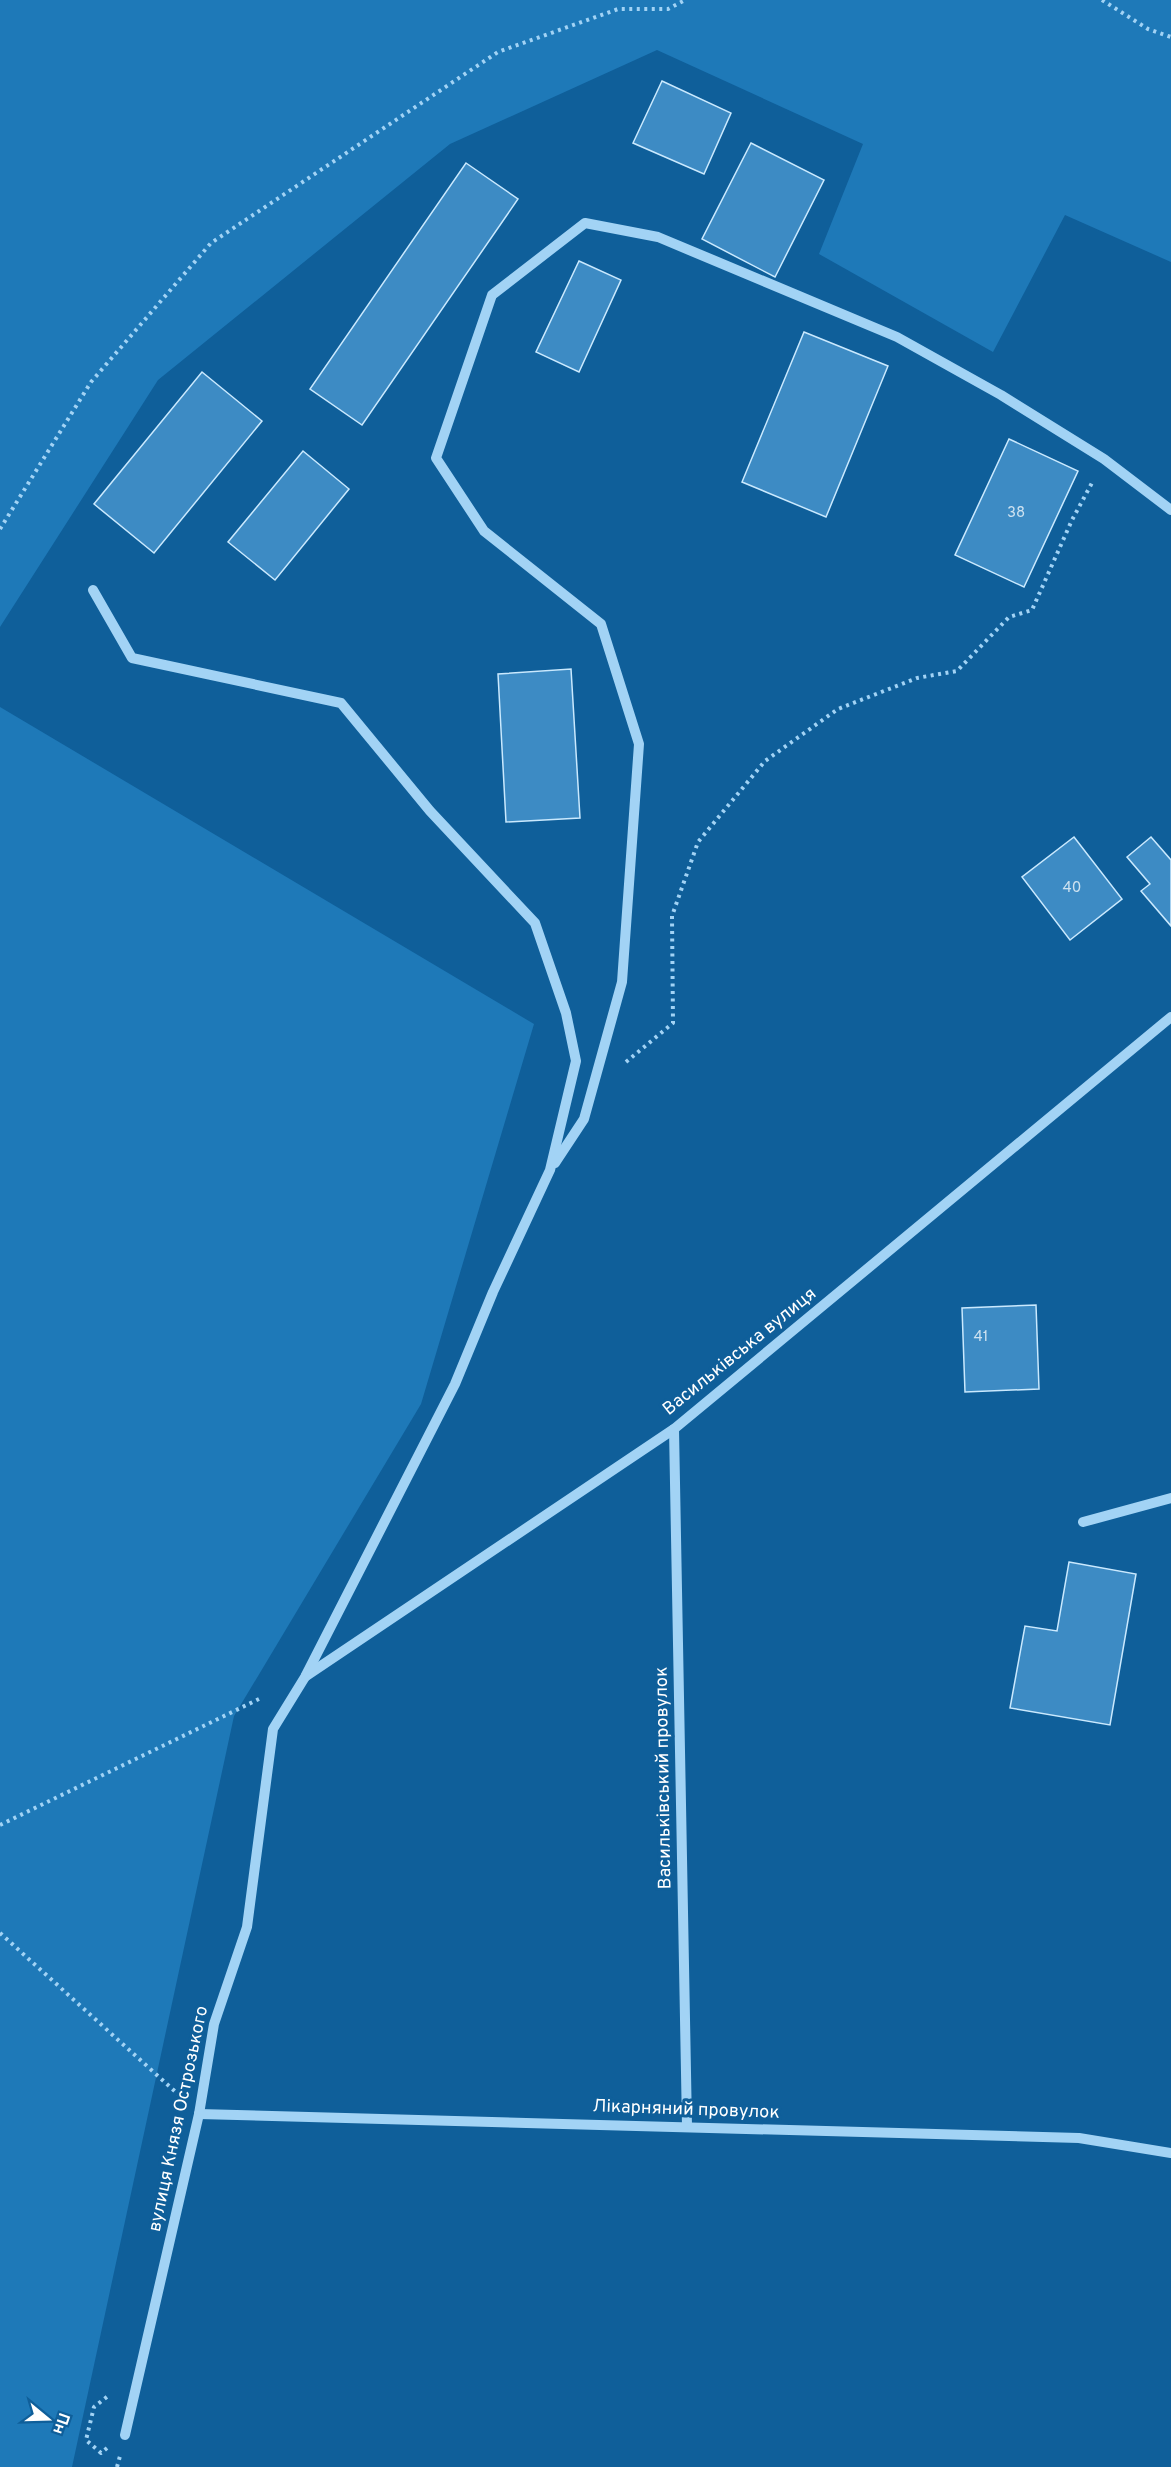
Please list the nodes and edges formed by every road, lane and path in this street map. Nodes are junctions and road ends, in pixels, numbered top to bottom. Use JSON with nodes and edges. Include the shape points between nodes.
{"nodes":[{"id":1,"x":685,"y":0,"type":"edge"},
{"id":2,"x":1102,"y":0,"type":"edge"},
{"id":3,"x":1171,"y":38,"type":"edge"},
{"id":4,"x":1104,"y":459,"type":"junction"},
{"id":5,"x":1171,"y":510,"type":"edge"},
{"id":6,"x":0,"y":529,"type":"edge"},
{"id":7,"x":93,"y":590,"type":"dead end"},
{"id":8,"x":1171,"y":1017,"type":"edge"},
{"id":9,"x":597,"y":1073,"type":"junction"},
{"id":10,"x":550,"y":1170,"type":"junction"},
{"id":11,"x":674,"y":1428,"type":"junction"},
{"id":12,"x":1171,"y":1498,"type":"edge"},
{"id":13,"x":1083,"y":1522,"type":"dead end"},
{"id":14,"x":305,"y":1677,"type":"junction"},
{"id":15,"x":263,"y":1697,"type":"dead end"},
{"id":16,"x":0,"y":1825,"type":"edge"},
{"id":17,"x":0,"y":1934,"type":"edge"},
{"id":18,"x":199,"y":2114,"type":"junction"},
{"id":19,"x":687,"y":2126,"type":"junction"},
{"id":20,"x":1171,"y":2153,"type":"edge"},
{"id":21,"x":125,"y":2435,"type":"dead end"}],
"edges":[{"from":1,"to":6,"type":"path","via":[[668,9],[618,9],[498,52],[211,243],[91,382]]},
{"from":2,"to":3,"type":"path","via":[[1148,29]]},
{"from":4,"to":5,"type":"street"},
{"from":4,"to":9,"type":"path","via":[[1032,610],[1009,617],[957,671],[916,678],[838,710],[757,770],[698,842],[672,916],[673,1023],[615,1071]]},
{"from":4,"to":9,"type":"street","via":[[1001,395],[897,338],[658,237],[585,222],[492,295],[436,458],[484,531],[601,624],[639,744],[622,982]]},
{"from":7,"to":10,"type":"street","via":[[132,658],[341,703],[430,810],[535,923],[566,1013],[576,1061]]},
{"from":8,"to":11,"type":"street","name":"Васильківська вулиця"},
{"from":9,"to":10,"type":"street","via":[[584,1119]]},
{"from":10,"to":14,"type":"street","name":"вулиця Князя Острозького","via":[[493,1292],[456,1384]]},
{"from":11,"to":14,"type":"street","name":"Васильківська вулиця"},
{"from":11,"to":19,"type":"street","name":"Васильківський провулок"},
{"from":12,"to":13,"type":"street"},
{"from":14,"to":18,"type":"street","name":"вулиця Князя Острозького","via":[[273,1729],[247,1927],[214,2024]]},
{"from":15,"to":16,"type":"path"},
{"from":17,"to":18,"type":"path"},
{"from":18,"to":19,"type":"street","name":"Лікарняний провулок"},
{"from":18,"to":21,"type":"street","name":"вулиця Князя Острозького"},
{"from":19,"to":20,"type":"street","name":"Лікарняний провулок","via":[[1079,2138]]}]}
